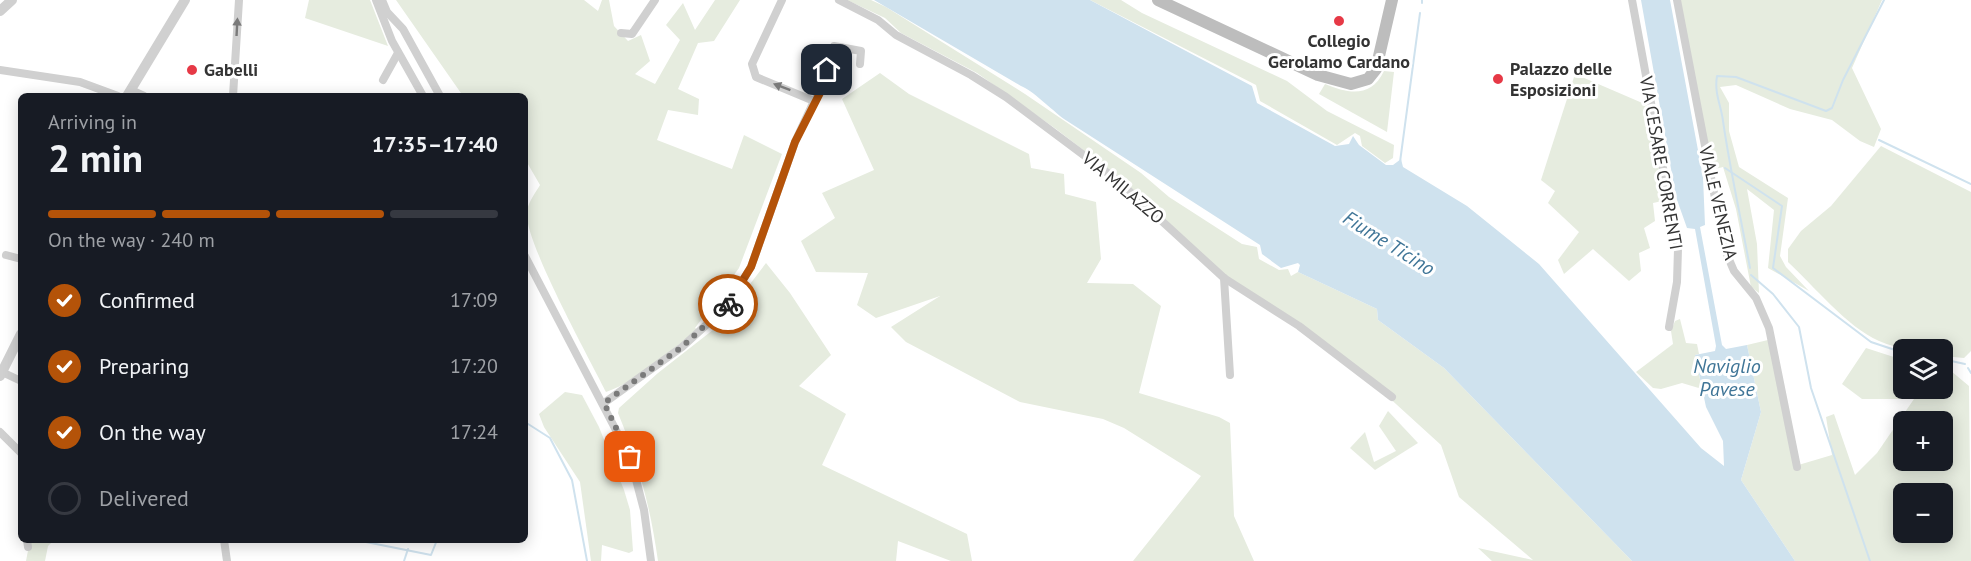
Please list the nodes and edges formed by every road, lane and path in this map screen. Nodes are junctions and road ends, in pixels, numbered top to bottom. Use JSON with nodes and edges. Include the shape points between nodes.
{"nodes":[{"id":1,"x":12,"y":0,"type":"edge"},
{"id":2,"x":185,"y":0,"type":"edge"},
{"id":3,"x":239,"y":0,"type":"edge"},
{"id":4,"x":376,"y":0,"type":"edge"},
{"id":5,"x":382,"y":0,"type":"edge"},
{"id":6,"x":655,"y":0,"type":"edge"},
{"id":7,"x":782,"y":0,"type":"edge"},
{"id":8,"x":839,"y":0,"type":"edge"},
{"id":9,"x":1158,"y":0,"type":"edge"},
{"id":10,"x":1392,"y":0,"type":"edge"},
{"id":11,"x":1632,"y":0,"type":"edge"},
{"id":12,"x":1677,"y":0,"type":"edge"},
{"id":13,"x":0,"y":11,"type":"edge"},
{"id":14,"x":621,"y":33,"type":"dead end"},
{"id":15,"x":398,"y":53,"type":"junction"},
{"id":16,"x":860,"y":64,"type":"dead end"},
{"id":17,"x":0,"y":70,"type":"edge"},
{"id":18,"x":383,"y":80,"type":"dead end"},
{"id":19,"x":110,"y":93,"type":"edge"},
{"id":20,"x":129,"y":93,"type":"edge"},
{"id":21,"x":233,"y":93,"type":"edge"},
{"id":22,"x":421,"y":93,"type":"edge"},
{"id":23,"x":438,"y":93,"type":"edge"},
{"id":24,"x":814,"y":101,"type":"junction"},
{"id":25,"x":6,"y":255,"type":"dead end"},
{"id":26,"x":18,"y":258,"type":"edge"},
{"id":27,"x":528,"y":262,"type":"edge"},
{"id":28,"x":1224,"y":278,"type":"junction"},
{"id":29,"x":1669,"y":327,"type":"dead end"},
{"id":30,"x":18,"y":340,"type":"edge"},
{"id":31,"x":1,"y":374,"type":"edge"},
{"id":32,"x":1230,"y":375,"type":"dead end"},
{"id":33,"x":18,"y":380,"type":"edge"},
{"id":34,"x":1392,"y":397,"type":"dead end"},
{"id":35,"x":604,"y":403,"type":"junction"},
{"id":36,"x":0,"y":432,"type":"edge"},
{"id":37,"x":18,"y":450,"type":"edge"},
{"id":38,"x":1797,"y":467,"type":"dead end"},
{"id":39,"x":224,"y":543,"type":"edge"},
{"id":40,"x":227,"y":561,"type":"edge"},
{"id":41,"x":651,"y":561,"type":"edge"}],
"edges":[{"from":1,"to":13,"type":"street"},
{"from":2,"to":20,"type":"street"},
{"from":21,"to":3,"type":"street","one_way":true},
{"from":4,"to":15,"type":"street"},
{"from":5,"to":23,"type":"street"},
{"from":6,"to":14,"type":"street","via":[[632,34]]},
{"from":24,"to":7,"type":"street","one_way":true,"via":[[753,73],[752,64]]},
{"from":8,"to":28,"type":"street","name":"VIA MILAZZO","via":[[1006,97],[1117,180]]},
{"from":9,"to":10,"type":"main road","via":[[1232,37],[1346,84],[1368,79],[1377,69]]},
{"from":11,"to":29,"type":"street","name":"VIA CESARE CORRENTI","via":[[1678,249]]},
{"from":12,"to":38,"type":"street","name":"VIALE VENEZIA","via":[[1725,250],[1734,271],[1756,298],[1768,328]]},
{"from":15,"to":18,"type":"street"},
{"from":15,"to":22,"type":"street"},
{"from":16,"to":24,"type":"street","via":[[861,51],[834,46],[822,89]]},
{"from":17,"to":19,"type":"street","via":[[80,82]]},
{"from":24,"to":35,"type":"street","via":[[795,142],[751,267],[727,306],[682,347]]},
{"from":25,"to":26,"type":"street"},
{"from":27,"to":35,"type":"street"},
{"from":28,"to":32,"type":"street"},
{"from":28,"to":34,"type":"street","name":"VIA MILAZZO","via":[[1299,326]]},
{"from":30,"to":31,"type":"street"},
{"from":31,"to":33,"type":"street"},
{"from":35,"to":41,"type":"street","via":[[630,457],[644,510]]},
{"from":36,"to":37,"type":"street"},
{"from":39,"to":40,"type":"street"}]}
